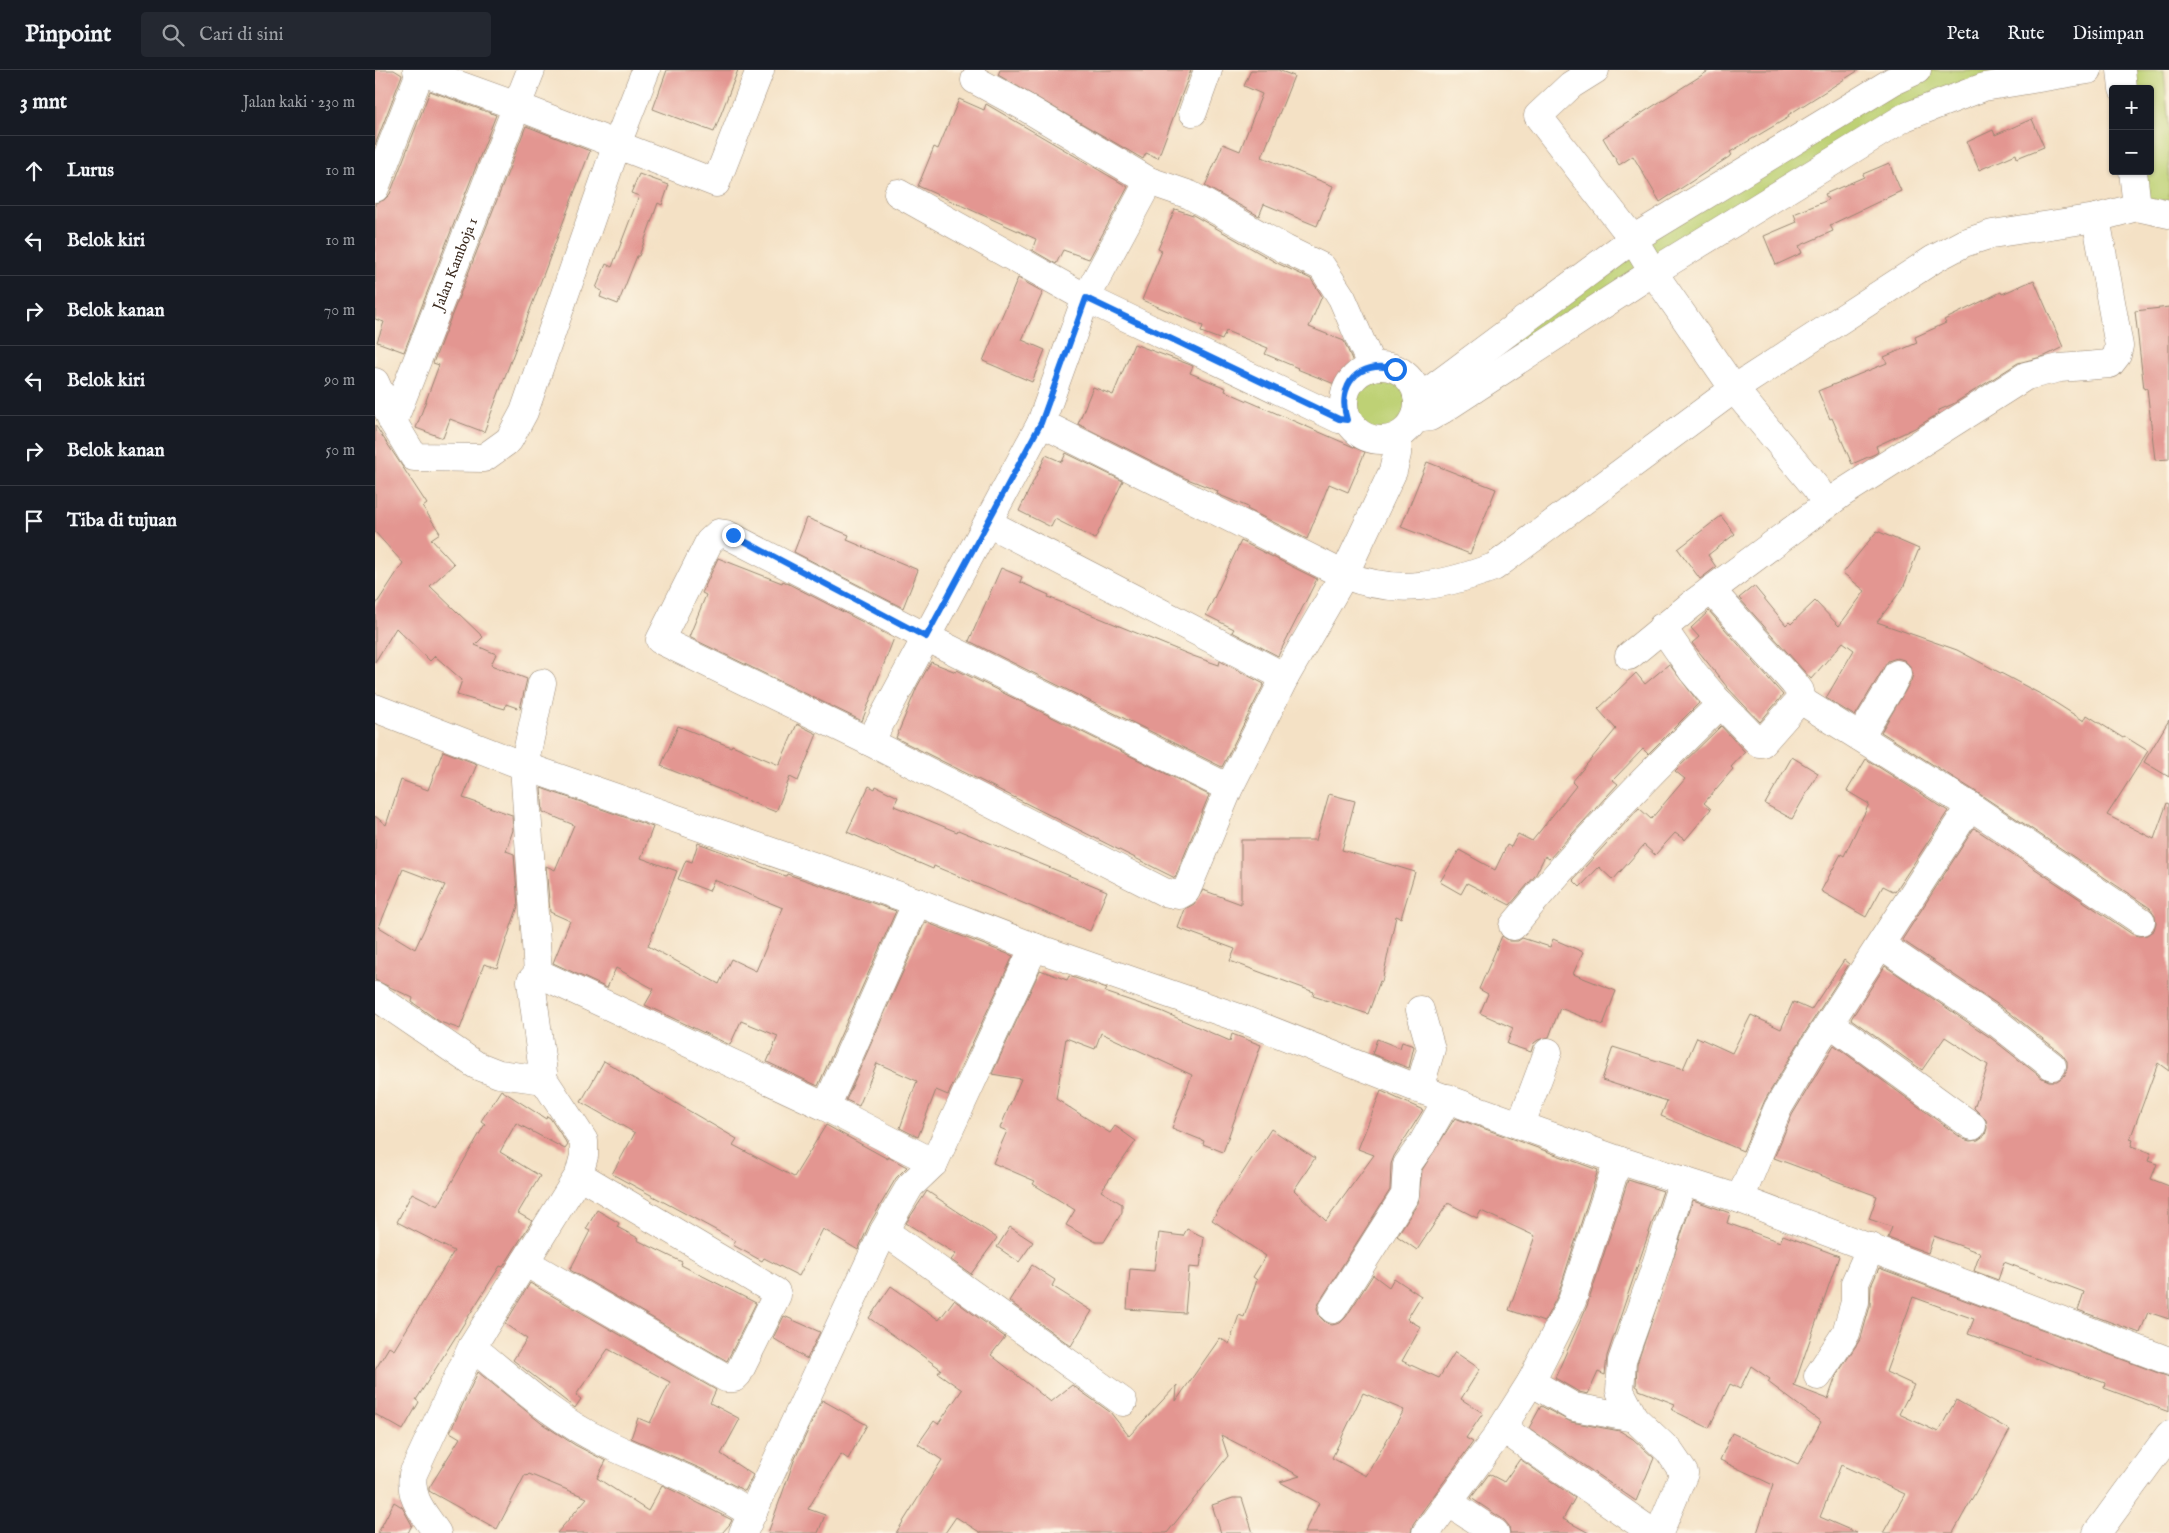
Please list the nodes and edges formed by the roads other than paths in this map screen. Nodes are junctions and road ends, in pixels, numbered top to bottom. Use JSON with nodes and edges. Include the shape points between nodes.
{"nodes":[{"id":1,"x":420,"y":70,"type":"edge"},
{"id":2,"x":531,"y":70,"type":"edge"},
{"id":3,"x":646,"y":70,"type":"edge"},
{"id":4,"x":760,"y":70,"type":"edge"},
{"id":5,"x":1208,"y":70,"type":"edge"},
{"id":6,"x":1595,"y":70,"type":"edge"},
{"id":7,"x":1917,"y":70,"type":"edge"},
{"id":8,"x":2088,"y":70,"type":"edge"},
{"id":9,"x":2121,"y":70,"type":"edge"},
{"id":10,"x":975,"y":80,"type":"dead end"},
{"id":11,"x":2123,"y":85,"type":"edge"},
{"id":12,"x":517,"y":106,"type":"junction"},
{"id":13,"x":1193,"y":112,"type":"dead end"},
{"id":14,"x":617,"y":144,"type":"junction"},
{"id":15,"x":2133,"y":175,"type":"edge"},
{"id":16,"x":1149,"y":181,"type":"junction"},
{"id":17,"x":375,"y":188,"type":"edge"},
{"id":18,"x":898,"y":193,"type":"dead end"},
{"id":19,"x":2137,"y":207,"type":"junction"},
{"id":20,"x":2169,"y":214,"type":"edge"},
{"id":21,"x":2096,"y":218,"type":"junction"},
{"id":22,"x":1633,"y":239,"type":"junction"},
{"id":23,"x":1653,"y":272,"type":"junction"},
{"id":24,"x":1086,"y":298,"type":"junction"},
{"id":25,"x":1372,"y":366,"type":"junction"},
{"id":26,"x":375,"y":382,"type":"edge"},
{"id":27,"x":1734,"y":390,"type":"junction"},
{"id":28,"x":1409,"y":417,"type":"junction"},
{"id":29,"x":1347,"y":420,"type":"junction"},
{"id":30,"x":393,"y":422,"type":"junction"},
{"id":31,"x":1041,"y":423,"type":"junction"},
{"id":32,"x":1826,"y":504,"type":"junction"},
{"id":33,"x":987,"y":523,"type":"junction"},
{"id":34,"x":1344,"y":575,"type":"junction"},
{"id":35,"x":1711,"y":590,"type":"junction"},
{"id":36,"x":1662,"y":627,"type":"junction"},
{"id":37,"x":926,"y":637,"type":"junction"},
{"id":38,"x":1629,"y":656,"type":"dead end"},
{"id":39,"x":1897,"y":674,"type":"dead end"},
{"id":40,"x":1285,"y":677,"type":"junction"},
{"id":41,"x":541,"y":683,"type":"dead end"},
{"id":42,"x":1802,"y":701,"type":"junction"},
{"id":43,"x":1721,"y":704,"type":"junction"},
{"id":44,"x":375,"y":708,"type":"edge"},
{"id":45,"x":1859,"y":737,"type":"junction"},
{"id":46,"x":870,"y":742,"type":"junction"},
{"id":47,"x":524,"y":766,"type":"junction"},
{"id":48,"x":1229,"y":788,"type":"junction"},
{"id":49,"x":1970,"y":806,"type":"junction"},
{"id":50,"x":917,"y":902,"type":"junction"},
{"id":51,"x":2141,"y":921,"type":"dead end"},
{"id":52,"x":1513,"y":926,"type":"dead end"},
{"id":53,"x":1881,"y":945,"type":"junction"},
{"id":54,"x":1034,"y":947,"type":"junction"},
{"id":55,"x":538,"y":973,"type":"junction"},
{"id":56,"x":375,"y":996,"type":"edge"},
{"id":57,"x":1420,"y":1010,"type":"dead end"},
{"id":58,"x":1830,"y":1023,"type":"junction"},
{"id":59,"x":1548,"y":1052,"type":"dead end"},
{"id":60,"x":2053,"y":1066,"type":"dead end"},
{"id":61,"x":544,"y":1080,"type":"junction"},
{"id":62,"x":1419,"y":1089,"type":"junction"},
{"id":63,"x":1448,"y":1098,"type":"junction"},
{"id":64,"x":826,"y":1107,"type":"junction"},
{"id":65,"x":1521,"y":1124,"type":"junction"},
{"id":66,"x":1972,"y":1126,"type":"dead end"},
{"id":67,"x":1618,"y":1160,"type":"junction"},
{"id":68,"x":934,"y":1163,"type":"junction"},
{"id":69,"x":579,"y":1175,"type":"junction"},
{"id":70,"x":1683,"y":1180,"type":"junction"},
{"id":71,"x":1741,"y":1199,"type":"junction"},
{"id":72,"x":884,"y":1231,"type":"junction"},
{"id":73,"x":1871,"y":1248,"type":"junction"},
{"id":74,"x":525,"y":1262,"type":"junction"},
{"id":75,"x":1333,"y":1309,"type":"dead end"},
{"id":76,"x":472,"y":1347,"type":"junction"},
{"id":77,"x":2169,"y":1361,"type":"edge"},
{"id":78,"x":1818,"y":1376,"type":"dead end"},
{"id":79,"x":1531,"y":1382,"type":"junction"},
{"id":80,"x":1123,"y":1402,"type":"dead end"},
{"id":81,"x":1634,"y":1418,"type":"junction"},
{"id":82,"x":1502,"y":1428,"type":"junction"},
{"id":83,"x":2169,"y":1436,"type":"edge"},
{"id":84,"x":1448,"y":1502,"type":"junction"},
{"id":85,"x":747,"y":1524,"type":"edge"},
{"id":86,"x":437,"y":1533,"type":"edge"},
{"id":87,"x":1426,"y":1533,"type":"edge"},
{"id":88,"x":1495,"y":1533,"type":"edge"},
{"id":89,"x":1653,"y":1533,"type":"edge"},
{"id":90,"x":1659,"y":1533,"type":"edge"},
{"id":91,"x":2097,"y":1533,"type":"edge"}],
"edges":[{"from":1,"to":12,"type":"street"},
{"from":1,"to":17,"type":"street"},
{"from":2,"to":12,"type":"street","name":"Jalan Kamboja 1"},
{"from":3,"to":14,"type":"street"},
{"from":4,"to":14,"type":"street","via":[[716,183]]},
{"from":5,"to":13,"type":"street"},
{"from":6,"to":22,"type":"street","via":[[1571,85],[1539,116]]},
{"from":7,"to":22,"type":"street","via":[[1893,81]]},
{"from":8,"to":23,"type":"street","via":[[1984,87],[1905,117]]},
{"from":9,"to":11,"type":"street"},
{"from":10,"to":16,"type":"street","via":[[1025,106]]},
{"from":12,"to":14,"type":"street"},
{"from":12,"to":30,"type":"street","name":"Jalan Kamboja 1"},
{"from":14,"to":30,"type":"street","via":[[524,412],[509,440],[484,458],[415,457]]},
{"from":15,"to":19,"type":"street"},
{"from":16,"to":24,"type":"street"},
{"from":16,"to":25,"type":"street","via":[[1190,195],[1323,267],[1342,298]]},
{"from":18,"to":24,"type":"street"},
{"from":19,"to":20,"type":"street"},
{"from":19,"to":21,"type":"street"},
{"from":21,"to":27,"type":"street","via":[[1992,234],[1965,243],[1934,259]]},
{"from":21,"to":32,"type":"street","via":[[2119,346],[2110,364],[2060,368],[2026,376]]},
{"from":22,"to":23,"type":"street"},
{"from":22,"to":28,"type":"street","via":[[1433,388]]},
{"from":23,"to":27,"type":"street"},
{"from":23,"to":28,"type":"street","via":[[1442,410],[1430,416]]},
{"from":24,"to":29,"type":"street"},
{"from":24,"to":31,"type":"street"},
{"from":25,"to":28,"type":"street","via":[[1384,366],[1406,375],[1413,385]]},
{"from":25,"to":29,"type":"street","via":[[1353,378],[1347,388],[1343,398]]},
{"from":26,"to":30,"type":"street"},
{"from":27,"to":32,"type":"street"},
{"from":27,"to":34,"type":"street","via":[[1494,567],[1464,578],[1413,587],[1366,584]]},
{"from":28,"to":29,"type":"street","via":[[1386,440],[1369,438],[1354,430]]},
{"from":28,"to":34,"type":"street","via":[[1393,471]]},
{"from":31,"to":33,"type":"street"},
{"from":31,"to":34,"type":"street"},
{"from":32,"to":35,"type":"street"},
{"from":33,"to":37,"type":"street"},
{"from":33,"to":40,"type":"street"},
{"from":34,"to":40,"type":"street"},
{"from":35,"to":36,"type":"street"},
{"from":35,"to":42,"type":"street","via":[[1794,683]]},
{"from":36,"to":38,"type":"street"},
{"from":36,"to":43,"type":"street","via":[[1693,672]]},
{"from":37,"to":46,"type":"street"},
{"from":37,"to":46,"type":"street","via":[[733,535],[719,534],[709,542],[660,640]]},
{"from":37,"to":48,"type":"street"},
{"from":39,"to":45,"type":"street"},
{"from":40,"to":48,"type":"street"},
{"from":41,"to":47,"type":"street"},
{"from":42,"to":43,"type":"street","via":[[1761,744]]},
{"from":42,"to":45,"type":"street"},
{"from":43,"to":52,"type":"street","via":[[1551,879]]},
{"from":44,"to":47,"type":"street"},
{"from":45,"to":49,"type":"street"},
{"from":46,"to":48,"type":"street","via":[[1179,896],[1191,882]]},
{"from":47,"to":50,"type":"street"},
{"from":47,"to":55,"type":"street"},
{"from":49,"to":51,"type":"street"},
{"from":49,"to":53,"type":"street"},
{"from":50,"to":54,"type":"street"},
{"from":50,"to":64,"type":"street"},
{"from":53,"to":58,"type":"street"},
{"from":53,"to":60,"type":"street"},
{"from":54,"to":62,"type":"street","via":[[1242,1019]]},
{"from":54,"to":68,"type":"street"},
{"from":55,"to":61,"type":"street","via":[[531,981]]},
{"from":55,"to":64,"type":"street"},
{"from":56,"to":61,"type":"street","via":[[476,1065],[499,1074]]},
{"from":57,"to":62,"type":"street","via":[[1431,1049]]},
{"from":58,"to":66,"type":"street"},
{"from":58,"to":71,"type":"street","via":[[1778,1108]]},
{"from":59,"to":65,"type":"street"},
{"from":61,"to":69,"type":"street","via":[[584,1141]]},
{"from":62,"to":63,"type":"street"},
{"from":63,"to":65,"type":"street"},
{"from":63,"to":75,"type":"street","via":[[1407,1165],[1405,1196]]},
{"from":64,"to":68,"type":"street"},
{"from":65,"to":67,"type":"street"},
{"from":67,"to":70,"type":"street"},
{"from":67,"to":79,"type":"street","via":[[1571,1301]]},
{"from":68,"to":72,"type":"street","via":[[910,1186]]},
{"from":69,"to":74,"type":"street"},
{"from":69,"to":74,"type":"street","via":[[776,1292],[738,1374],[734,1378],[726,1378]]},
{"from":70,"to":71,"type":"street"},
{"from":70,"to":81,"type":"street","via":[[1622,1361],[1621,1391]]},
{"from":71,"to":73,"type":"street"},
{"from":72,"to":80,"type":"street"},
{"from":72,"to":85,"type":"street"},
{"from":73,"to":77,"type":"street"},
{"from":73,"to":78,"type":"street","via":[[1855,1283],[1855,1302],[1847,1333]]},
{"from":74,"to":76,"type":"street"},
{"from":76,"to":85,"type":"street","via":[[564,1421],[600,1441],[724,1497]]},
{"from":76,"to":86,"type":"street","via":[[413,1474],[411,1487],[415,1499]]},
{"from":79,"to":81,"type":"street","via":[[1574,1407]]},
{"from":79,"to":82,"type":"street"},
{"from":81,"to":90,"type":"street","via":[[1669,1451],[1683,1473]]},
{"from":82,"to":84,"type":"street"},
{"from":82,"to":89,"type":"street"},
{"from":83,"to":91,"type":"street"},
{"from":84,"to":87,"type":"street"},
{"from":84,"to":88,"type":"street"}]}
